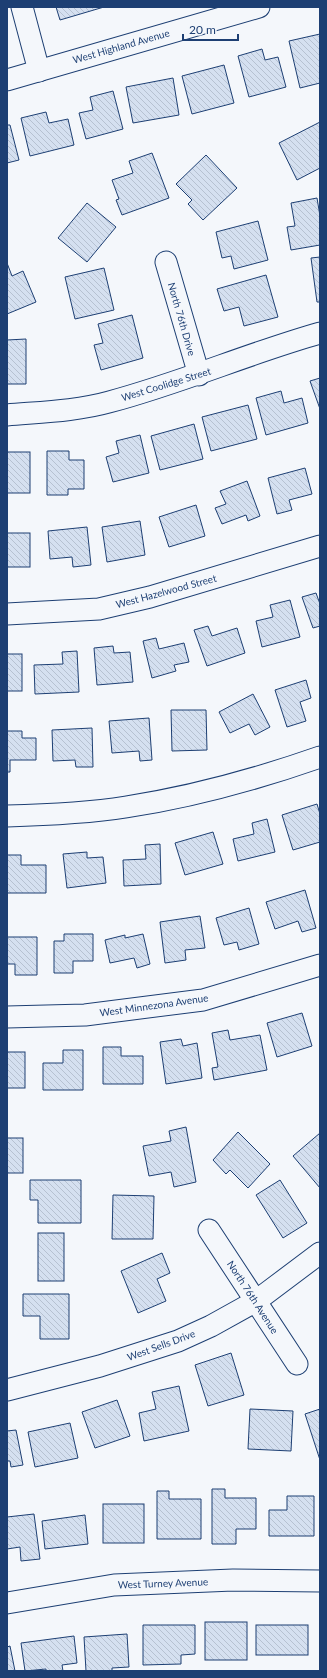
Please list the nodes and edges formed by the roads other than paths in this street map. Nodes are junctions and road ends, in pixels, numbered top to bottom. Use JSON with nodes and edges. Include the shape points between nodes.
{"nodes":[{"id":1,"x":22,"y":7,"type":"edge"},
{"id":2,"x":259,"y":7,"type":"edge"},
{"id":3,"x":39,"y":71,"type":"junction"},
{"id":4,"x":7,"y":80,"type":"edge"},
{"id":5,"x":166,"y":262,"type":"dead end"},
{"id":6,"x":320,"y":334,"type":"edge"},
{"id":7,"x":199,"y":375,"type":"junction"},
{"id":8,"x":7,"y":415,"type":"edge"},
{"id":9,"x":320,"y":546,"type":"edge"},
{"id":10,"x":7,"y":614,"type":"edge"},
{"id":11,"x":320,"y":757,"type":"edge"},
{"id":12,"x":7,"y":816,"type":"edge"},
{"id":13,"x":320,"y":965,"type":"edge"},
{"id":14,"x":7,"y":1017,"type":"edge"},
{"id":15,"x":209,"y":1230,"type":"dead end"},
{"id":16,"x":320,"y":1253,"type":"edge"},
{"id":17,"x":256,"y":1301,"type":"junction"},
{"id":18,"x":297,"y":1364,"type":"dead end"},
{"id":19,"x":7,"y":1390,"type":"edge"},
{"id":20,"x":320,"y":1581,"type":"edge"},
{"id":21,"x":7,"y":1603,"type":"edge"}],
"edges":[{"from":1,"to":3,"type":"street"},
{"from":2,"to":3,"type":"street","name":"West Highland Avenue"},
{"from":3,"to":4,"type":"street","name":"West Highland Avenue"},
{"from":5,"to":7,"type":"street","name":"North 76th Drive"},
{"from":6,"to":7,"type":"street","name":"West Coolidge Street","via":[[292,341]]},
{"from":7,"to":8,"type":"street","name":"West Coolidge Street","via":[[108,402]]},
{"from":9,"to":10,"type":"street","name":"West Hazelwood Street","via":[[150,597],[99,609]]},
{"from":11,"to":12,"type":"street","via":[[218,789],[125,807]]},
{"from":13,"to":14,"type":"street","name":"West Minnezona Avenue","via":[[203,1000],[85,1015]]},
{"from":15,"to":17,"type":"street","name":"North 76th Avenue"},
{"from":16,"to":17,"type":"street","name":"West Sells Drive"},
{"from":17,"to":18,"type":"street","name":"North 76th Avenue"},
{"from":17,"to":19,"type":"street","name":"West Sells Drive","via":[[178,1341],[100,1366]]},
{"from":20,"to":21,"type":"street","name":"West Turney Avenue","via":[[233,1580],[114,1585]]}]}
